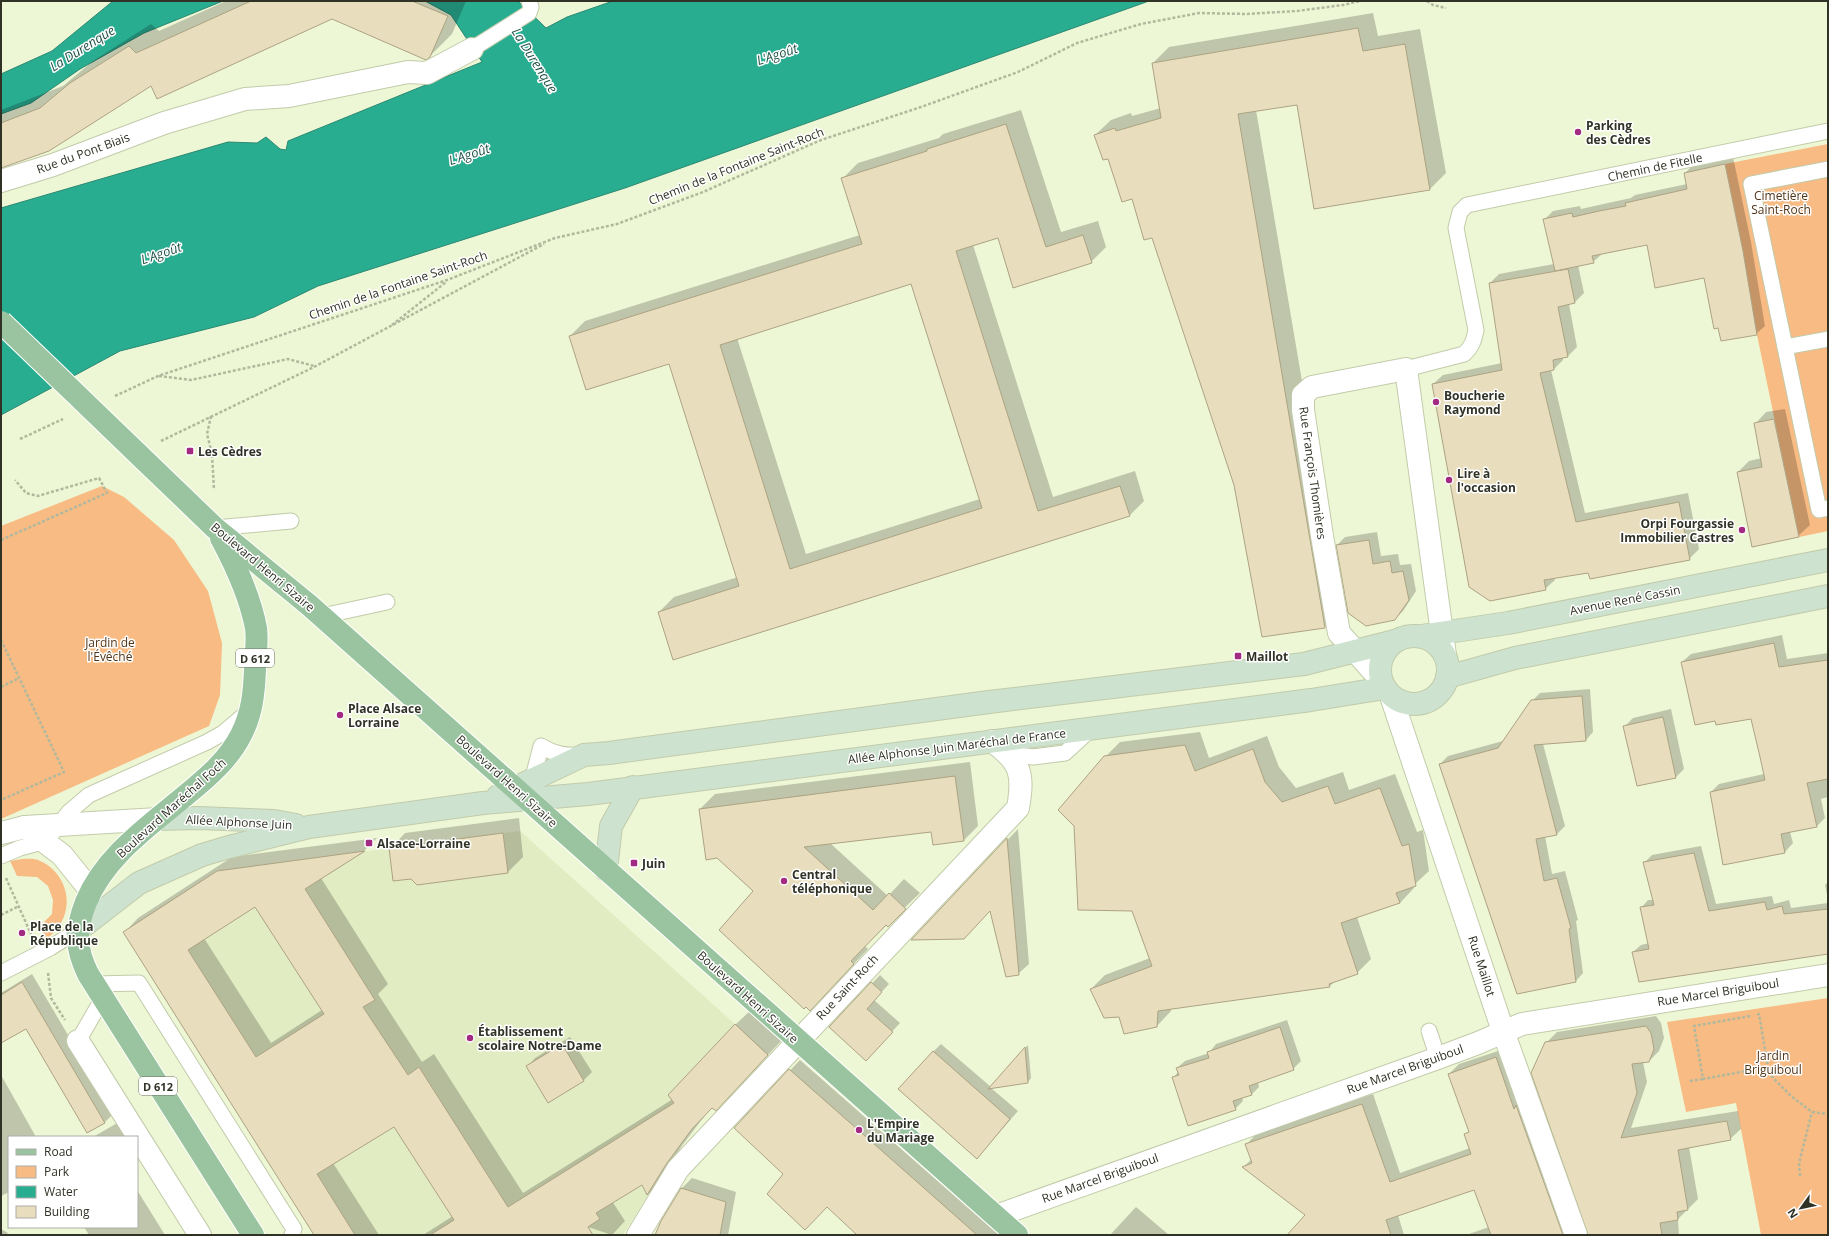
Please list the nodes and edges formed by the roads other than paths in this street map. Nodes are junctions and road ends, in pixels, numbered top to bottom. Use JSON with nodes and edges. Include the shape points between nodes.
{"nodes":[{"id":1,"x":529,"y":7,"type":"edge"},
{"id":2,"x":472,"y":49,"type":"joint"},
{"id":3,"x":1826,"y":129,"type":"edge"},
{"id":4,"x":1828,"y":168,"type":"edge"},
{"id":5,"x":1,"y":181,"type":"edge"},
{"id":6,"x":1482,"y":202,"type":"joint"},
{"id":7,"x":1,"y":322,"type":"edge"},
{"id":8,"x":1828,"y":339,"type":"edge"},
{"id":9,"x":1785,"y":347,"type":"junction"},
{"id":10,"x":1406,"y":369,"type":"junction"},
{"id":11,"x":1828,"y":508,"type":"edge"},
{"id":12,"x":291,"y":521,"type":"dead end"},
{"id":13,"x":215,"y":528,"type":"junction"},
{"id":14,"x":1828,"y":560,"type":"edge"},
{"id":15,"x":1828,"y":596,"type":"edge"},
{"id":16,"x":387,"y":602,"type":"dead end"},
{"id":17,"x":322,"y":616,"type":"junction"},
{"id":18,"x":1339,"y":633,"type":"junction"},
{"id":19,"x":1443,"y":633,"type":"junction"},
{"id":20,"x":1422,"y":636,"type":"junction"},
{"id":21,"x":1395,"y":640,"type":"junction"},
{"id":22,"x":1355,"y":651,"type":"junction"},
{"id":23,"x":1445,"y":655,"type":"junction"},
{"id":24,"x":1318,"y":661,"type":"junction"},
{"id":25,"x":1447,"y":677,"type":"junction"},
{"id":26,"x":1386,"y":688,"type":"junction"},
{"id":27,"x":252,"y":708,"type":"junction"},
{"id":28,"x":998,"y":745,"type":"junction"},
{"id":29,"x":584,"y":755,"type":"junction"},
{"id":30,"x":633,"y":787,"type":"junction"},
{"id":31,"x":525,"y":789,"type":"junction"},
{"id":32,"x":158,"y":819,"type":"junction"},
{"id":33,"x":309,"y":827,"type":"junction"},
{"id":34,"x":1,"y":833,"type":"edge"},
{"id":35,"x":52,"y":833,"type":"junction"},
{"id":36,"x":1,"y":856,"type":"edge"},
{"id":37,"x":606,"y":870,"type":"junction"},
{"id":38,"x":91,"y":891,"type":"junction"},
{"id":39,"x":77,"y":932,"type":"junction"},
{"id":40,"x":1,"y":973,"type":"edge"},
{"id":41,"x":1828,"y":975,"type":"edge"},
{"id":42,"x":98,"y":991,"type":"junction"},
{"id":43,"x":1503,"y":1031,"type":"junction"},
{"id":44,"x":1429,"y":1032,"type":"dead end"},
{"id":45,"x":797,"y":1040,"type":"junction"},
{"id":46,"x":78,"y":1041,"type":"joint"},
{"id":47,"x":1438,"y":1058,"type":"junction"},
{"id":48,"x":138,"y":1136,"type":"edge"},
{"id":49,"x":138,"y":1136,"type":"edge"},
{"id":50,"x":996,"y":1216,"type":"junction"},
{"id":51,"x":200,"y":1235,"type":"edge"},
{"id":52,"x":253,"y":1235,"type":"edge"},
{"id":53,"x":292,"y":1235,"type":"edge"},
{"id":54,"x":638,"y":1235,"type":"edge"},
{"id":55,"x":1017,"y":1235,"type":"edge"},
{"id":56,"x":1576,"y":1235,"type":"edge"}],
"edges":[{"from":1,"to":2,"type":"lane"},
{"from":2,"to":5,"type":"street","name":"Rue du Pont Biais","via":[[427,73],[408,72],[289,96],[245,100],[164,123],[53,165]]},
{"from":3,"to":6,"type":"lane","name":"Chemin de Fitelle"},
{"from":4,"to":9,"type":"lane","via":[[1751,184]]},
{"from":6,"to":10,"type":"lane","name":"Rue François Thomières","via":[[1467,205],[1460,212],[1456,228],[1476,330],[1471,348],[1456,357]]},
{"from":7,"to":13,"type":"main road","name":"Boulevard Henri Sizaire","bridge":true},
{"from":8,"to":9,"type":"lane"},
{"from":9,"to":11,"type":"lane","via":[[1819,510]]},
{"from":10,"to":18,"type":"street","name":"Rue François Thomières","via":[[1312,387],[1303,395],[1320,528]]},
{"from":10,"to":19,"type":"street"},
{"from":12,"to":13,"type":"lane"},
{"from":13,"to":17,"type":"main road","name":"Boulevard Henri Sizaire"},
{"from":13,"to":27,"type":"main road","name":"Boulevard Maréchal Foch","number":"D 612","via":[[234,563],[256,629]]},
{"from":14,"to":19,"type":"main road","name":"Avenue René Cassin","via":[[1508,623]]},
{"from":15,"to":25,"type":"main road","via":[[1515,658]]},
{"from":16,"to":17,"type":"lane"},
{"from":17,"to":31,"type":"main road","name":"Boulevard Henri Sizaire"},
{"from":18,"to":22,"type":"street"},
{"from":18,"to":24,"type":"street"},
{"from":19,"to":20,"type":"main road","name":"Avenue René Cassin"},
{"from":19,"to":23,"type":"street"},
{"from":20,"to":21,"type":"main road","via":[[1412,635]]},
{"from":20,"to":23,"type":"main road","via":[[1439,646]]},
{"from":21,"to":22,"type":"main road"},
{"from":21,"to":26,"type":"main road","via":[[1382,658],[1380,669]]},
{"from":22,"to":24,"type":"main road"},
{"from":22,"to":26,"type":"street"},
{"from":23,"to":25,"type":"main road"},
{"from":24,"to":29,"type":"main road"},
{"from":25,"to":26,"type":"main road","via":[[1443,688],[1435,697],[1424,702],[1401,702]]},
{"from":26,"to":28,"type":"main road","name":"Allée Alphonse Juin Maréchal de France","via":[[1091,729]]},
{"from":26,"to":43,"type":"street","name":"Rue Maillot"},
{"from":27,"to":32,"type":"main road","name":"Boulevard Maréchal Foch","number":"D 612","via":[[241,735],[227,757]]},
{"from":27,"to":35,"type":"lane","via":[[223,733],[207,742],[88,796]]},
{"from":28,"to":30,"type":"main road","name":"Allée Alphonse Juin Maréchal de France"},
{"from":28,"to":45,"type":"street","name":"Rue Saint-Roch","via":[[1013,759],[1019,770],[1022,789],[1018,808]]},
{"from":29,"to":31,"type":"main road","name":"Allée Alphonse Juin"},
{"from":29,"to":31,"type":"lane","via":[[565,756],[552,753],[541,746]]},
{"from":30,"to":31,"type":"main road","name":"Allée Alphonse Juin Maréchal de France"},
{"from":30,"to":37,"type":"main road","via":[[612,826]]},
{"from":31,"to":33,"type":"main road","name":"Allée Alphonse Juin","via":[[483,803]]},
{"from":31,"to":37,"type":"main road","name":"Boulevard Henri Sizaire"},
{"from":32,"to":33,"type":"main road","name":"Allée Alphonse Juin","via":[[274,821]]},
{"from":32,"to":35,"type":"street","name":"Allée Alphonse Juin"},
{"from":32,"to":38,"type":"main road","name":"Boulevard Maréchal Foch","number":"D 612","via":[[123,849]]},
{"from":33,"to":39,"type":"main road","name":"Allée Alphonse Juin","via":[[202,855],[139,883]]},
{"from":34,"to":35,"type":"street","via":[[25,827]]},
{"from":35,"to":36,"type":"lane"},
{"from":35,"to":38,"type":"street","via":[[71,865]]},
{"from":37,"to":45,"type":"main road","name":"Boulevard Henri Sizaire"},
{"from":38,"to":39,"type":"main road","name":"Boulevard Maréchal Foch","number":"D 612","via":[[80,917]]},
{"from":39,"to":40,"type":"lane"},
{"from":39,"to":42,"type":"main road","name":"Boulevard Maréchal Foch","number":"D 612","via":[[79,952]]},
{"from":41,"to":43,"type":"street","name":"Rue Marcel Briguiboul","via":[[1522,1024]]},
{"from":42,"to":46,"type":"lane"},
{"from":42,"to":52,"type":"main road","name":"Boulevard Maréchal Foch","number":"D 612"},
{"from":42,"to":53,"type":"lane","via":[[139,983],[294,1229]]},
{"from":43,"to":47,"type":"street","name":"Rue Marcel Briguiboul"},
{"from":43,"to":56,"type":"street","name":"Rue Maillot"},
{"from":44,"to":47,"type":"lane"},
{"from":45,"to":50,"type":"main road","name":"Boulevard Henri Sizaire"},
{"from":45,"to":54,"type":"street","name":"Rue Saint-Roch","via":[[678,1169]]},
{"from":46,"to":49,"type":"street"},
{"from":47,"to":50,"type":"street","name":"Rue Marcel Briguiboul"},
{"from":48,"to":51,"type":"street"},
{"from":50,"to":55,"type":"main road","name":"Boulevard Henri Sizaire"}]}
